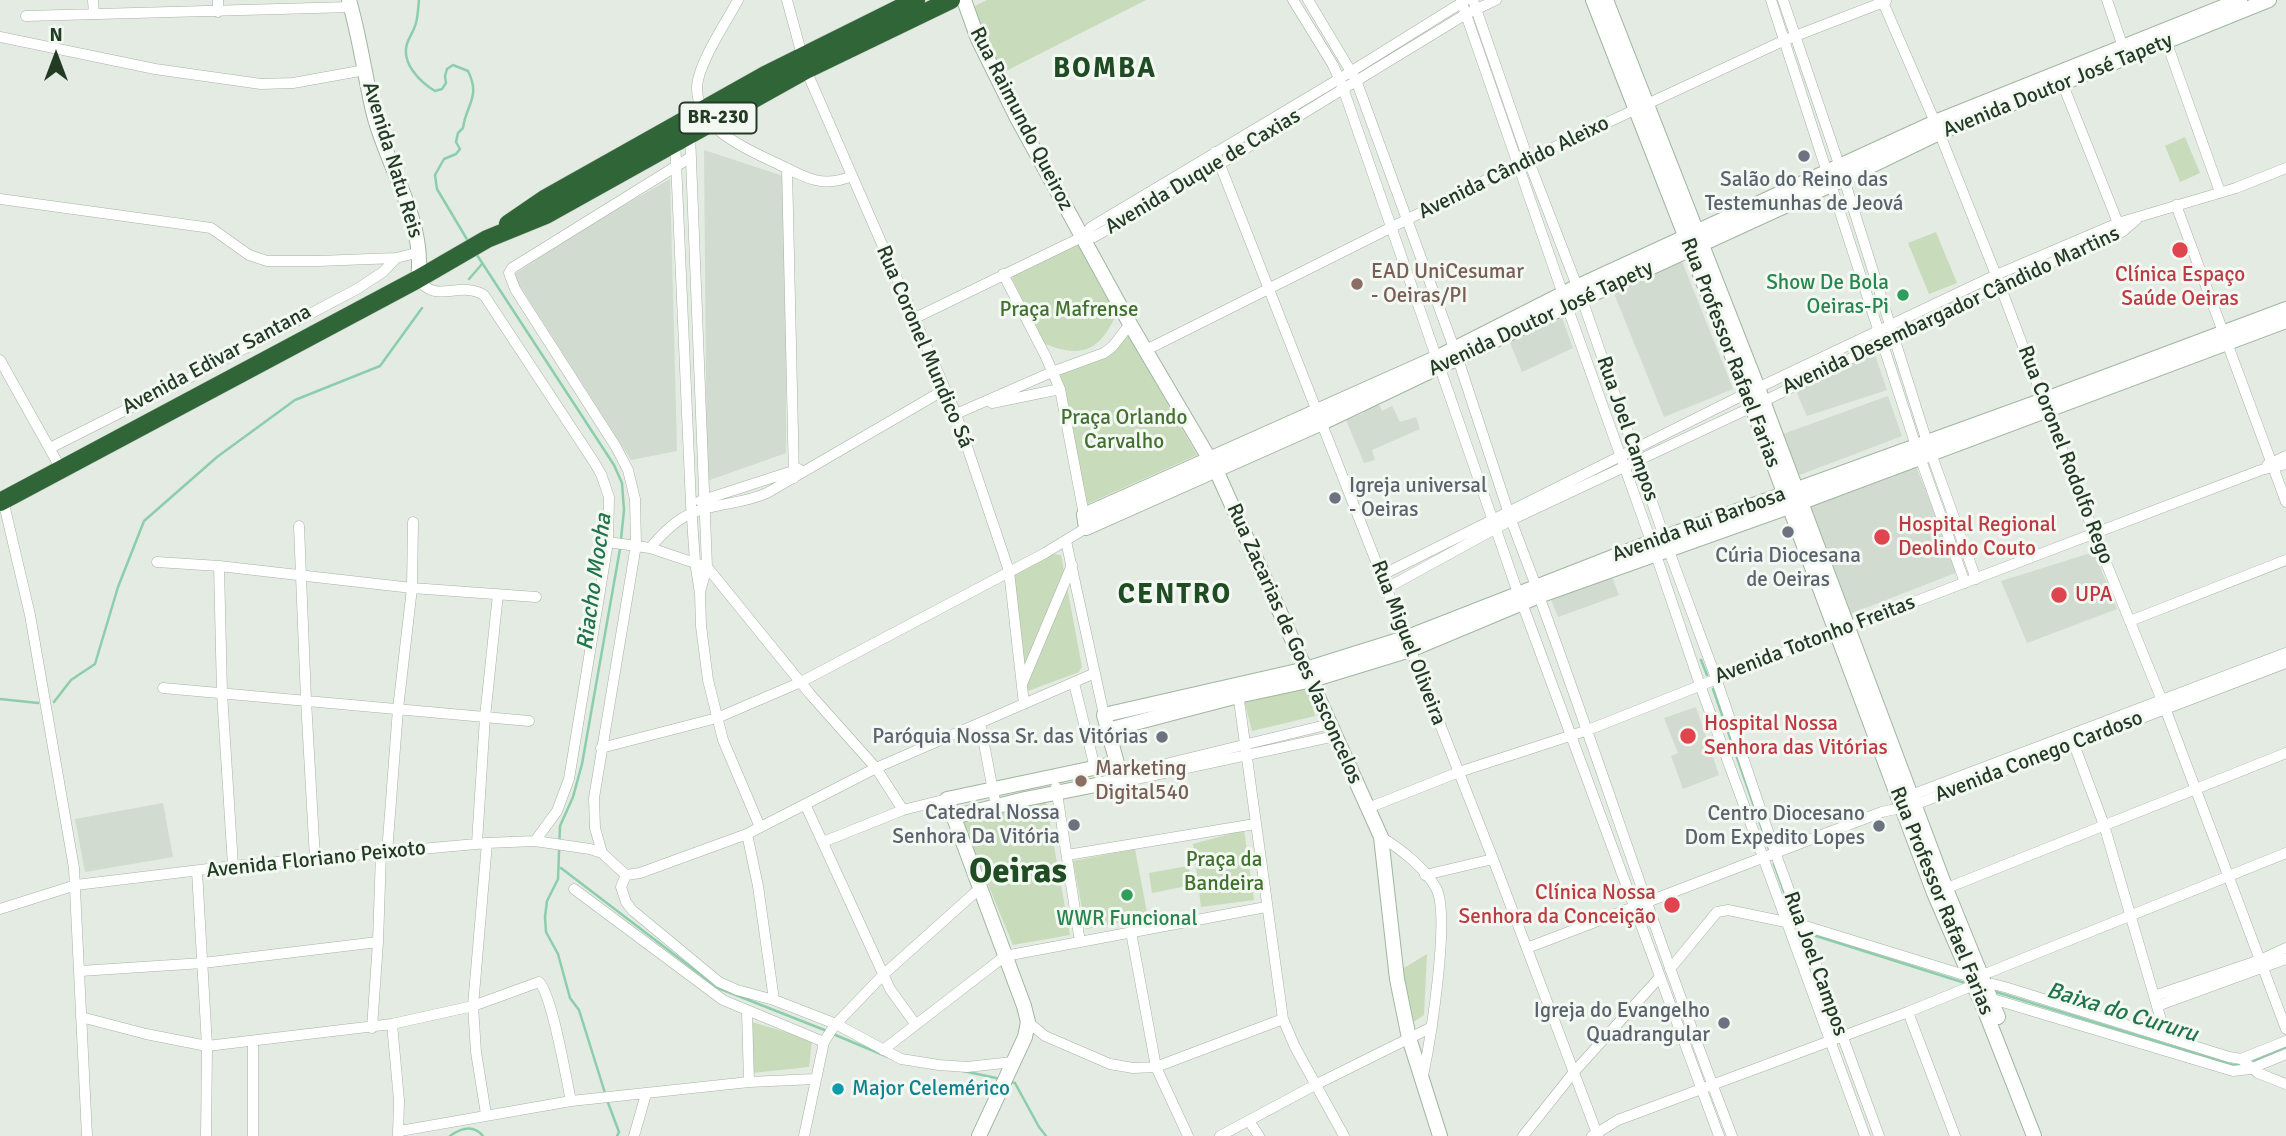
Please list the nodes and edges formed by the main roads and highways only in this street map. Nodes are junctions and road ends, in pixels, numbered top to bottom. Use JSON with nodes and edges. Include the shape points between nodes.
{"nodes":[{"id":1,"x":916,"y":0,"type":"edge"},
{"id":2,"x":951,"y":0,"type":"edge"},
{"id":3,"x":964,"y":0,"type":"edge"},
{"id":4,"x":1593,"y":0,"type":"edge"},
{"id":5,"x":1606,"y":0,"type":"edge"},
{"id":6,"x":2240,"y":0,"type":"edge"},
{"id":7,"x":2269,"y":0,"type":"edge"},
{"id":8,"x":350,"y":4,"type":"edge"},
{"id":9,"x":2165,"y":37,"type":"junction"},
{"id":10,"x":803,"y":63,"type":"junction"},
{"id":11,"x":1641,"y":106,"type":"junction"},
{"id":12,"x":1082,"y":237,"type":"joint"},
{"id":13,"x":1694,"y":241,"type":"junction"},
{"id":14,"x":418,"y":279,"type":"junction"},
{"id":15,"x":2286,"y":309,"type":"edge"},
{"id":16,"x":2286,"y":321,"type":"edge"},
{"id":17,"x":2224,"y":339,"type":"junction"},
{"id":18,"x":1212,"y":465,"type":"junction"},
{"id":19,"x":1792,"y":498,"type":"junction"},
{"id":20,"x":2,"y":501,"type":"edge"},
{"id":21,"x":1085,"y":522,"type":"road end"},
{"id":22,"x":1309,"y":674,"type":"junction"},
{"id":23,"x":1237,"y":690,"type":"junction"},
{"id":24,"x":1108,"y":730,"type":"junction"},
{"id":25,"x":1118,"y":775,"type":"junction"},
{"id":26,"x":953,"y":817,"type":"junction"},
{"id":27,"x":1980,"y":986,"type":"junction"},
{"id":28,"x":979,"y":1136,"type":"edge"},
{"id":29,"x":1440,"y":1136,"type":"edge"},
{"id":30,"x":2034,"y":1136,"type":"edge"},
{"id":31,"x":2043,"y":1136,"type":"edge"}],
"edges":[{"from":1,"to":10,"type":"highway","number":"BR-230"},
{"from":2,"to":10,"type":"highway","number":"BR-230"},
{"from":3,"to":12,"type":"main road","name":"Rua Raimundo Queiroz","via":[[995,76]]},
{"from":4,"to":11,"type":"main road","name":"Rua Professor Rafael Farias"},
{"from":5,"to":11,"type":"main road","name":"Rua Professor Rafael Farias"},
{"from":6,"to":9,"type":"main road","name":"Avenida Doutor José Tapety"},
{"from":7,"to":9,"type":"main road","name":"Avenida Doutor José Tapety"},
{"from":8,"to":14,"type":"main road","name":"Avenida Natu Reis","via":[[377,125],[420,252]]},
{"from":9,"to":13,"type":"main road","name":"Avenida Doutor José Tapety","via":[[1937,127]]},
{"from":10,"to":14,"type":"highway","name":"Avenida Edivar Santana","number":"BR-230","via":[[680,135],[546,198]]},
{"from":11,"to":13,"type":"main road","name":"Rua Professor Rafael Farias"},
{"from":12,"to":18,"type":"main road","name":"Rua Zacarias de Goes Vasconcelos"},
{"from":13,"to":18,"type":"main road","name":"Avenida Doutor José Tapety"},
{"from":13,"to":19,"type":"main road","name":"Rua Professor Rafael Farias"},
{"from":14,"to":20,"type":"highway","name":"Avenida Edivar Santana","number":"BR-230"},
{"from":15,"to":17,"type":"main road","name":"Avenida Rui Barbosa"},
{"from":16,"to":17,"type":"main road","name":"Avenida Rui Barbosa"},
{"from":17,"to":19,"type":"main road","name":"Avenida Rui Barbosa"},
{"from":18,"to":21,"type":"main road","name":"Avenida Doutor José Tapety"},
{"from":18,"to":22,"type":"main road","name":"Rua Zacarias de Goes Vasconcelos"},
{"from":19,"to":22,"type":"main road","name":"Avenida Rui Barbosa","via":[[1408,644]]},
{"from":19,"to":27,"type":"main road","name":"Rua Professor Rafael Farias"},
{"from":22,"to":23,"type":"main road","name":"Avenida Rui Barbosa"},
{"from":22,"to":29,"type":"main road","name":"Rua Zacarias de Goes Vasconcelos","via":[[1381,837],[1397,979],[1409,1038]]},
{"from":23,"to":24,"type":"main road","name":"Avenida Rui Barbosa"},
{"from":23,"to":24,"type":"main road","name":"Avenida Rui Barbosa","via":[[1104,715]]},
{"from":24,"to":25,"type":"main road"},
{"from":25,"to":26,"type":"main road"},
{"from":25,"to":26,"type":"main road","via":[[1096,768],[947,799]]},
{"from":26,"to":28,"type":"main road","via":[[1028,1023]]},
{"from":27,"to":30,"type":"main road","name":"Rua Professor Rafael Farias"},
{"from":27,"to":31,"type":"main road","name":"Rua Professor Rafael Farias"}]}
